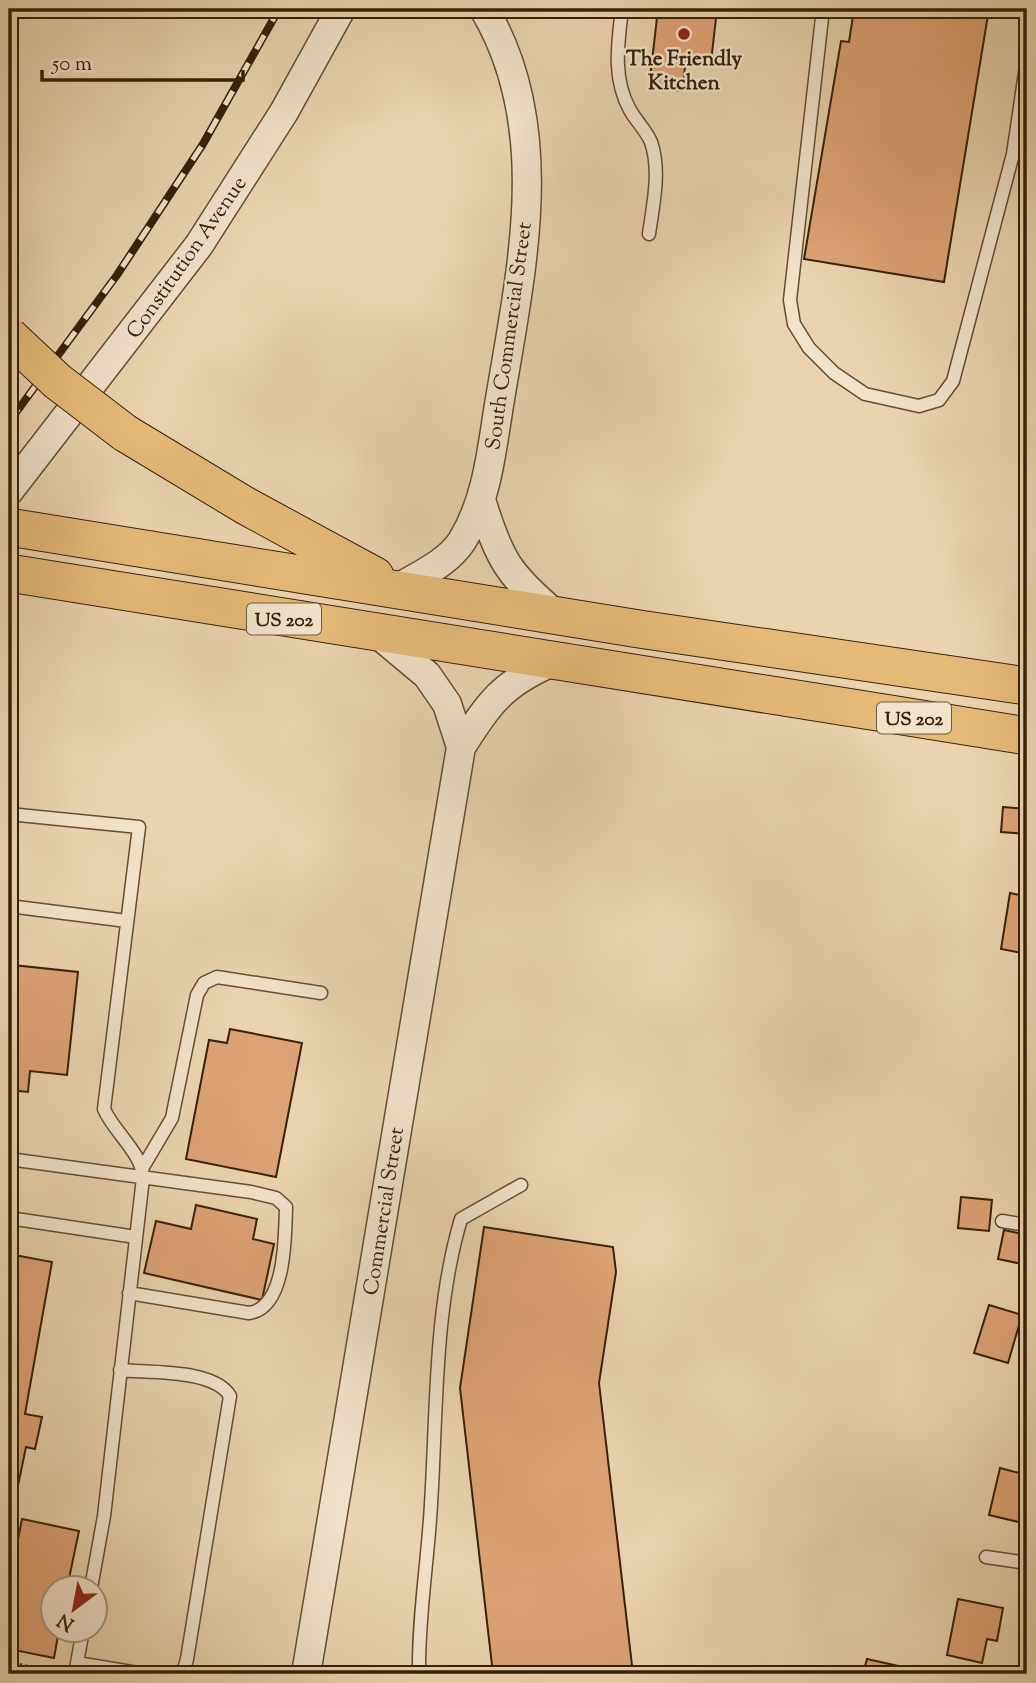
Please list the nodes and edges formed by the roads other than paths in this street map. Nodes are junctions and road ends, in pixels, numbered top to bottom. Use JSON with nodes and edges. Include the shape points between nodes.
{"nodes":[{"id":1,"x":341,"y":9,"type":"edge"},
{"id":2,"x":484,"y":9,"type":"edge"},
{"id":3,"x":622,"y":9,"type":"edge"},
{"id":4,"x":823,"y":9,"type":"edge"},
{"id":5,"x":1027,"y":59,"type":"edge"},
{"id":6,"x":649,"y":234,"type":"dead end"},
{"id":7,"x":9,"y":336,"type":"edge"},
{"id":8,"x":9,"y":491,"type":"edge"},
{"id":9,"x":482,"y":503,"type":"junction"},
{"id":10,"x":9,"y":527,"type":"edge"},
{"id":11,"x":13,"y":574,"type":"edge"},
{"id":12,"x":398,"y":588,"type":"junction"},
{"id":13,"x":555,"y":614,"type":"junction"},
{"id":14,"x":378,"y":634,"type":"junction"},
{"id":15,"x":552,"y":662,"type":"junction"},
{"id":16,"x":1027,"y":686,"type":"edge"},
{"id":17,"x":1027,"y":736,"type":"edge"},
{"id":18,"x":461,"y":747,"type":"junction"},
{"id":19,"x":9,"y":814,"type":"edge"},
{"id":20,"x":9,"y":906,"type":"edge"},
{"id":21,"x":127,"y":921,"type":"junction"},
{"id":22,"x":321,"y":993,"type":"dead end"},
{"id":23,"x":9,"y":1159,"type":"edge"},
{"id":24,"x":143,"y":1172,"type":"junction"},
{"id":25,"x":520,"y":1185,"type":"dead end"},
{"id":26,"x":9,"y":1218,"type":"edge"},
{"id":27,"x":1002,"y":1221,"type":"dead end"},
{"id":28,"x":1027,"y":1225,"type":"edge"},
{"id":29,"x":136,"y":1237,"type":"junction"},
{"id":30,"x":129,"y":1293,"type":"junction"},
{"id":31,"x":120,"y":1370,"type":"junction"},
{"id":32,"x":986,"y":1557,"type":"dead end"},
{"id":33,"x":1027,"y":1563,"type":"edge"},
{"id":34,"x":94,"y":1574,"type":"edge"},
{"id":35,"x":80,"y":1644,"type":"edge"},
{"id":36,"x":76,"y":1668,"type":"edge"},
{"id":37,"x":144,"y":1674,"type":"edge"},
{"id":38,"x":179,"y":1674,"type":"edge"},
{"id":39,"x":306,"y":1674,"type":"edge"},
{"id":40,"x":419,"y":1674,"type":"edge"}],
"edges":[{"from":1,"to":8,"type":"street","name":"Constitution Avenue","via":[[284,112],[199,246]]},
{"from":2,"to":9,"type":"street","name":"South Commercial Street","via":[[514,71],[522,107],[526,223]]},
{"from":3,"to":6,"type":"lane","via":[[618,49],[621,92],[651,143],[654,160],[656,184]]},
{"from":4,"to":5,"type":"lane","via":[[790,300],[794,324],[809,348],[864,394],[919,407],[939,400],[953,381],[1013,154]]},
{"from":7,"to":12,"type":"main road","bridge":true,"via":[[125,433],[246,506]]},
{"from":9,"to":12,"type":"street","name":"South Commercial Street","via":[[460,544]]},
{"from":9,"to":13,"type":"street","name":"South Commercial Street","via":[[506,568]]},
{"from":10,"to":12,"type":"main road","number":"US 202"},
{"from":11,"to":14,"type":"main road","number":"US 202"},
{"from":12,"to":13,"type":"main road","number":"US 202"},
{"from":13,"to":16,"type":"main road","number":"US 202"},
{"from":14,"to":15,"type":"main road","number":"US 202"},
{"from":14,"to":18,"type":"street","name":"Commercial Street","via":[[427,675],[447,704]]},
{"from":15,"to":17,"type":"main road","number":"US 202"},
{"from":15,"to":18,"type":"street","name":"Commercial Street","via":[[520,676],[500,692]]},
{"from":18,"to":39,"type":"street","name":"Commercial Street"},
{"from":19,"to":21,"type":"lane","via":[[139,827]]},
{"from":20,"to":21,"type":"lane"},
{"from":21,"to":24,"type":"lane","via":[[104,1109]]},
{"from":22,"to":24,"type":"lane","via":[[217,977],[204,983],[197,995],[172,1118]]},
{"from":23,"to":24,"type":"lane"},
{"from":24,"to":29,"type":"lane"},
{"from":24,"to":30,"type":"lane","via":[[276,1198],[286,1208],[284,1255],[271,1300],[260,1311]]},
{"from":25,"to":40,"type":"lane","via":[[461,1219],[447,1266],[418,1632]]},
{"from":26,"to":29,"type":"lane"},
{"from":27,"to":28,"type":"lane"},
{"from":29,"to":30,"type":"lane"},
{"from":30,"to":31,"type":"lane"},
{"from":31,"to":34,"type":"lane"},
{"from":31,"to":38,"type":"lane","via":[[206,1378],[223,1384],[230,1396],[187,1659]]},
{"from":32,"to":33,"type":"lane"},
{"from":35,"to":36,"type":"lane"},
{"from":36,"to":37,"type":"lane"}]}
